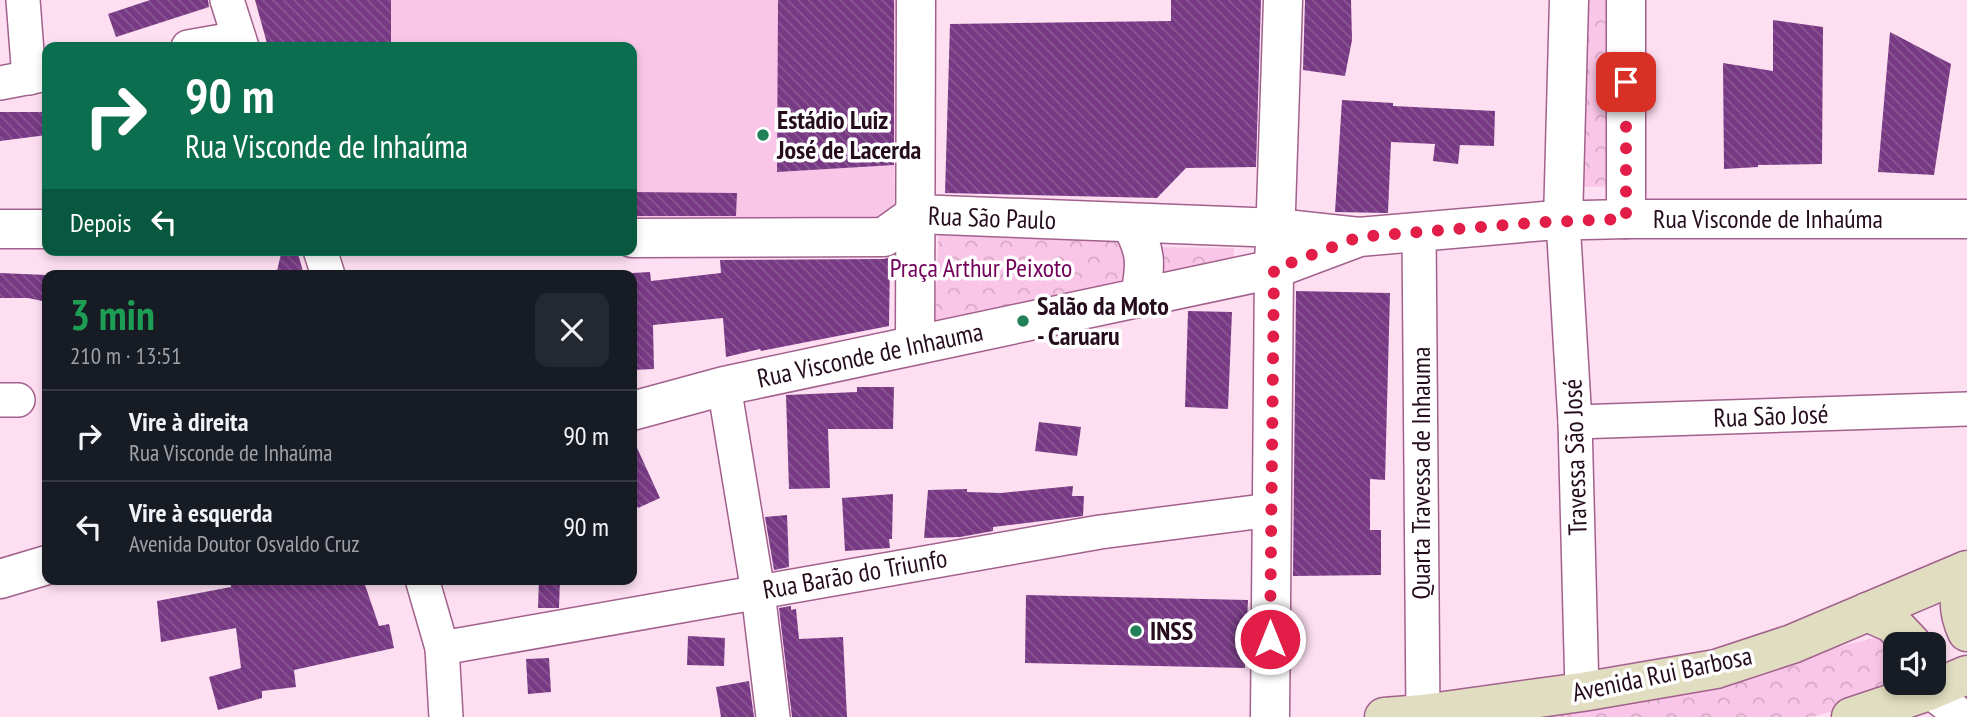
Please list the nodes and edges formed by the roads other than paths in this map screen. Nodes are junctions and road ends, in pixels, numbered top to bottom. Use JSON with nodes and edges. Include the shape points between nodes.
{"nodes":[{"id":1,"x":23,"y":0,"type":"edge"},
{"id":2,"x":227,"y":0,"type":"edge"},
{"id":3,"x":916,"y":0,"type":"edge"},
{"id":4,"x":1283,"y":0,"type":"edge"},
{"id":5,"x":1569,"y":0,"type":"edge"},
{"id":6,"x":1626,"y":0,"type":"edge"},
{"id":7,"x":241,"y":42,"type":"edge"},
{"id":8,"x":26,"y":78,"type":"edge"},
{"id":9,"x":916,"y":214,"type":"junction"},
{"id":10,"x":1626,"y":219,"type":"junction"},
{"id":11,"x":1967,"y":219,"type":"edge"},
{"id":12,"x":1563,"y":221,"type":"junction"},
{"id":13,"x":1131,"y":224,"type":"junction"},
{"id":14,"x":1276,"y":228,"type":"junction"},
{"id":15,"x":0,"y":229,"type":"edge"},
{"id":16,"x":42,"y":229,"type":"edge"},
{"id":17,"x":1419,"y":233,"type":"junction"},
{"id":18,"x":1359,"y":237,"type":"junction"},
{"id":19,"x":637,"y":238,"type":"edge"},
{"id":20,"x":1274,"y":269,"type":"junction"},
{"id":21,"x":1140,"y":296,"type":"junction"},
{"id":22,"x":915,"y":345,"type":"junction"},
{"id":23,"x":724,"y":386,"type":"junction"},
{"id":24,"x":637,"y":410,"type":"edge"},
{"id":25,"x":1967,"y":410,"type":"edge"},
{"id":26,"x":1575,"y":422,"type":"junction"},
{"id":27,"x":1270,"y":510,"type":"junction"},
{"id":28,"x":42,"y":566,"type":"edge"},
{"id":29,"x":1966,"y":570,"type":"edge"},
{"id":30,"x":0,"y":579,"type":"edge"},
{"id":31,"x":424,"y":585,"type":"edge"},
{"id":32,"x":758,"y":592,"type":"junction"},
{"id":33,"x":1867,"y":612,"type":"junction"},
{"id":34,"x":1901,"y":632,"type":"edge"},
{"id":35,"x":1967,"y":632,"type":"edge"},
{"id":36,"x":442,"y":648,"type":"junction"},
{"id":37,"x":1967,"y":675,"type":"edge"},
{"id":38,"x":1946,"y":681,"type":"edge"},
{"id":39,"x":1582,"y":692,"type":"junction"},
{"id":40,"x":1907,"y":695,"type":"edge"},
{"id":41,"x":1937,"y":695,"type":"edge"},
{"id":42,"x":1423,"y":714,"type":"junction"},
{"id":43,"x":446,"y":717,"type":"edge"},
{"id":44,"x":773,"y":717,"type":"edge"},
{"id":45,"x":1270,"y":717,"type":"edge"},
{"id":46,"x":1384,"y":717,"type":"edge"},
{"id":47,"x":1851,"y":717,"type":"edge"},
{"id":48,"x":1963,"y":717,"type":"edge"}],
"edges":[{"from":1,"to":8,"type":"street"},
{"from":2,"to":7,"type":"street"},
{"from":3,"to":9,"type":"street"},
{"from":4,"to":14,"type":"street"},
{"from":5,"to":12,"type":"street"},
{"from":6,"to":10,"type":"street"},
{"from":9,"to":13,"type":"street","name":"Rua São Paulo"},
{"from":9,"to":19,"type":"street","name":"Rua São Paulo","via":[[884,237]]},
{"from":9,"to":22,"type":"street"},
{"from":10,"to":11,"type":"street","name":"Rua Visconde de Inhaúma"},
{"from":10,"to":12,"type":"street","name":"Rua Visconde de Inhaúma"},
{"from":12,"to":17,"type":"street","name":"Rua Visconde de Inhaúma"},
{"from":12,"to":26,"type":"street","name":"Travessa São José"},
{"from":13,"to":14,"type":"street","name":"Rua São Paulo"},
{"from":13,"to":21,"type":"street","via":[[1145,254]]},
{"from":14,"to":18,"type":"street","name":"Rua Visconde de Inhaúma"},
{"from":14,"to":20,"type":"street"},
{"from":15,"to":16,"type":"street"},
{"from":17,"to":18,"type":"street","name":"Rua Visconde de Inhaúma"},
{"from":17,"to":42,"type":"street","name":"Quarta Travessa de Inhauma"},
{"from":18,"to":20,"type":"street","name":"Rua Visconde de Inhaúma"},
{"from":20,"to":21,"type":"street","name":"Rua Visconde de Inhauma"},
{"from":20,"to":27,"type":"street"},
{"from":21,"to":22,"type":"street","name":"Rua Visconde de Inhauma"},
{"from":22,"to":23,"type":"street","name":"Rua Visconde de Inhauma"},
{"from":23,"to":24,"type":"street","name":"Rua Visconde de Inhauma"},
{"from":23,"to":32,"type":"street"},
{"from":25,"to":26,"type":"street","name":"Rua São José"},
{"from":26,"to":39,"type":"street","name":"Travessa São José"},
{"from":27,"to":32,"type":"street","name":"Rua Barão do Triunfo","via":[[1100,532]]},
{"from":27,"to":45,"type":"street"},
{"from":28,"to":30,"type":"street"},
{"from":29,"to":33,"type":"main road","name":"Avenida Rui Barbosa"},
{"from":29,"to":35,"type":"main road","via":[[1959,614]]},
{"from":31,"to":36,"type":"street"},
{"from":32,"to":36,"type":"street","name":"Rua Barão do Triunfo"},
{"from":32,"to":44,"type":"street"},
{"from":33,"to":34,"type":"main road"},
{"from":33,"to":39,"type":"main road","name":"Avenida Rui Barbosa","via":[[1716,669]]},
{"from":36,"to":43,"type":"street"},
{"from":37,"to":38,"type":"main road"},
{"from":39,"to":42,"type":"main road","name":"Avenida Rui Barbosa"},
{"from":40,"to":47,"type":"main road"},
{"from":41,"to":48,"type":"street"},
{"from":42,"to":46,"type":"main road","name":"Avenida Rui Barbosa"}]}
